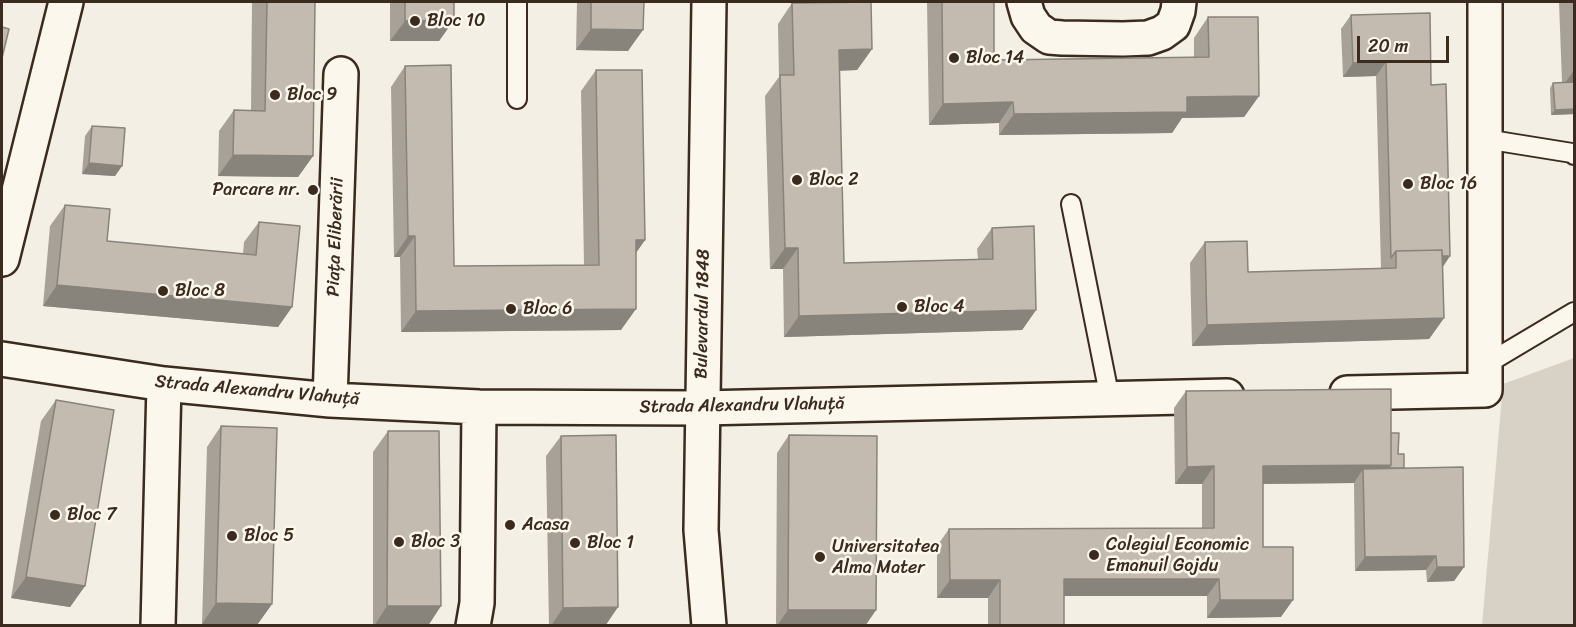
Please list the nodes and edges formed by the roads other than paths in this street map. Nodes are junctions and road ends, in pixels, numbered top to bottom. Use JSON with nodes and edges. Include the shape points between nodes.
{"nodes":[{"id":1,"x":66,"y":2,"type":"edge"},
{"id":2,"x":518,"y":2,"type":"edge"},
{"id":3,"x":709,"y":2,"type":"edge"},
{"id":4,"x":1024,"y":2,"type":"edge"},
{"id":5,"x":1179,"y":2,"type":"edge"},
{"id":6,"x":1485,"y":2,"type":"edge"},
{"id":7,"x":341,"y":74,"type":"dead end"},
{"id":8,"x":517,"y":99,"type":"dead end"},
{"id":9,"x":1485,"y":139,"type":"junction"},
{"id":10,"x":1575,"y":155,"type":"edge"},
{"id":11,"x":1071,"y":204,"type":"dead end"},
{"id":12,"x":2,"y":259,"type":"edge"},
{"id":13,"x":1575,"y":312,"type":"edge"},
{"id":14,"x":2,"y":359,"type":"edge"},
{"id":15,"x":1485,"y":378,"type":"junction"},
{"id":16,"x":164,"y":384,"type":"junction"},
{"id":17,"x":1321,"y":394,"type":"edge"},
{"id":18,"x":1262,"y":395,"type":"edge"},
{"id":19,"x":1110,"y":399,"type":"junction"},
{"id":20,"x":330,"y":400,"type":"junction"},
{"id":21,"x":479,"y":407,"type":"junction"},
{"id":22,"x":701,"y":408,"type":"junction"},
{"id":23,"x":158,"y":626,"type":"edge"},
{"id":24,"x":472,"y":626,"type":"edge"},
{"id":25,"x":709,"y":626,"type":"edge"}],
"edges":[{"from":1,"to":12,"type":"street"},
{"from":2,"to":8,"type":"lane"},
{"from":3,"to":22,"type":"street","name":"Bulevardul 1848"},
{"from":4,"to":5,"type":"street","via":[[1036,28],[1049,36],[1123,39],[1162,33],[1173,25]]},
{"from":6,"to":9,"type":"street"},
{"from":7,"to":20,"type":"street","name":"Piața Eliberării"},
{"from":9,"to":10,"type":"lane"},
{"from":9,"to":15,"type":"street"},
{"from":11,"to":19,"type":"lane"},
{"from":13,"to":15,"type":"lane"},
{"from":14,"to":16,"type":"street","name":"Strada Alexandru Vlahuță"},
{"from":15,"to":17,"type":"street"},
{"from":16,"to":20,"type":"street","name":"Strada Alexandru Vlahuță"},
{"from":16,"to":23,"type":"street"},
{"from":18,"to":19,"type":"street","name":"Strada Alexandru Vlahuță"},
{"from":19,"to":22,"type":"street","name":"Strada Alexandru Vlahuță"},
{"from":20,"to":21,"type":"street","name":"Strada Alexandru Vlahuță"},
{"from":21,"to":22,"type":"street","name":"Strada Alexandru Vlahuță"},
{"from":21,"to":24,"type":"street","via":[[477,603]]},
{"from":22,"to":25,"type":"street","name":"Bulevardul 1848","via":[[701,530]]}]}
